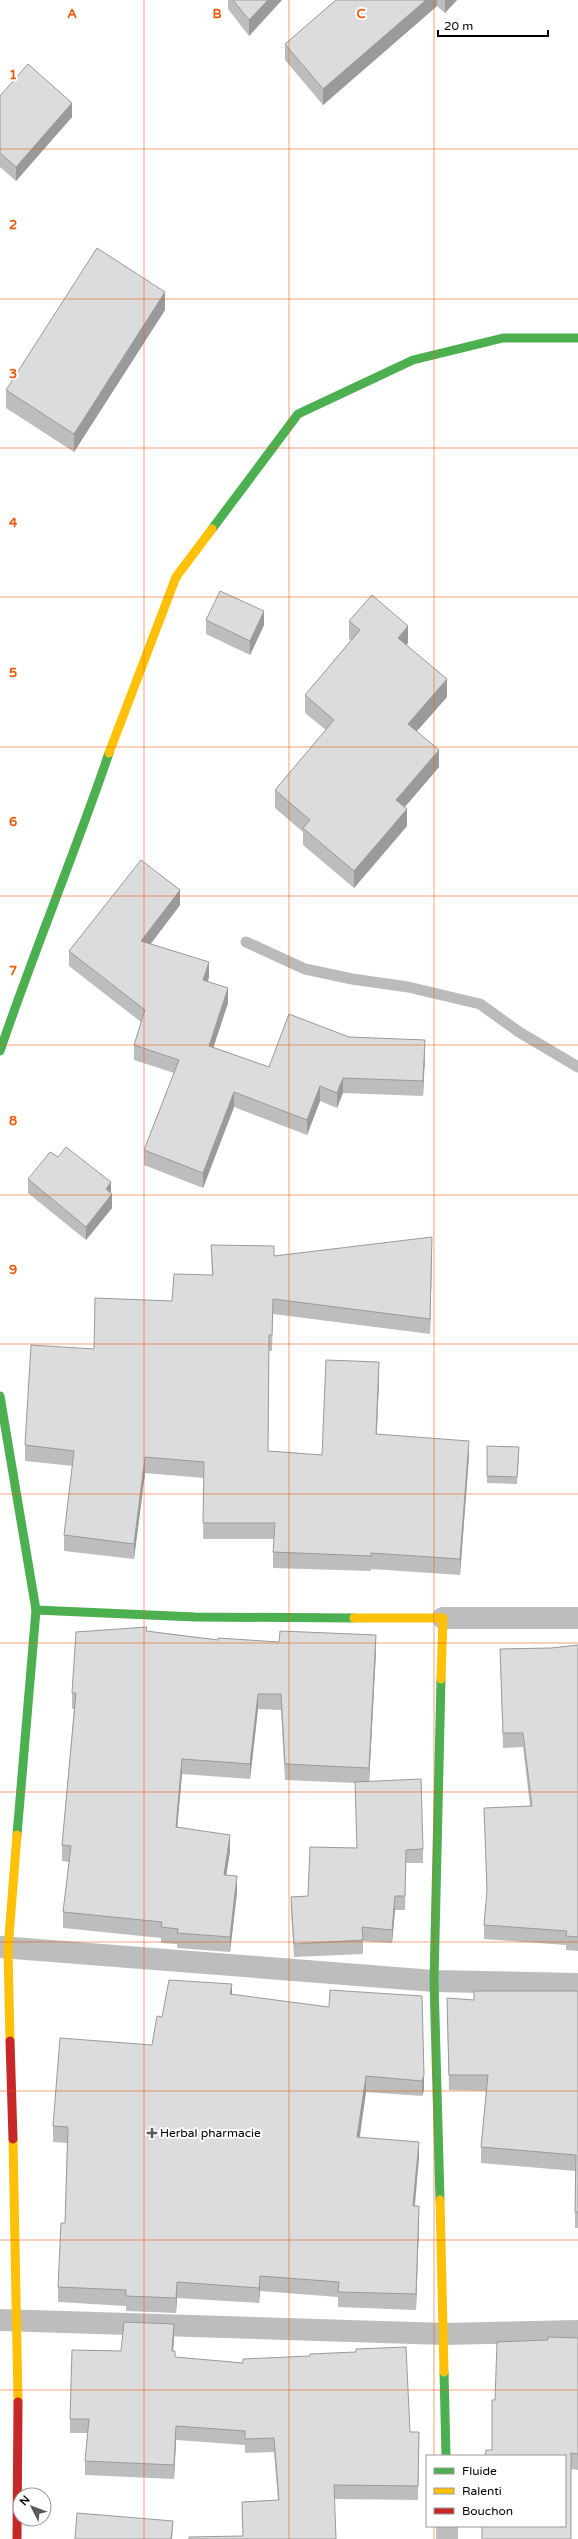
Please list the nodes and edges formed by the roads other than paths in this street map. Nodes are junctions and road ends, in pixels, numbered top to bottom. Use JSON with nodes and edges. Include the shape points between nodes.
{"nodes":[{"id":1,"x":578,"y":338,"type":"edge"},
{"id":2,"x":0,"y":1051,"type":"edge"},
{"id":3,"x":0,"y":1396,"type":"edge"},
{"id":4,"x":36,"y":1610,"type":"junction"},
{"id":5,"x":443,"y":1618,"type":"junction"},
{"id":6,"x":578,"y":1618,"type":"edge"},
{"id":7,"x":4,"y":1948,"type":"edge"},
{"id":8,"x":434,"y":1981,"type":"junction"},
{"id":9,"x":578,"y":1984,"type":"edge"},
{"id":10,"x":9,"y":2320,"type":"edge"},
{"id":11,"x":578,"y":2331,"type":"edge"},
{"id":12,"x":445,"y":2334,"type":"junction"},
{"id":13,"x":446,"y":2455,"type":"edge"},
{"id":14,"x":447,"y":2527,"type":"edge"},
{"id":15,"x":17,"y":2539,"type":"edge"},
{"id":16,"x":447,"y":2539,"type":"edge"}],
"edges":[{"from":1,"to":2,"type":"street","via":[[503,338],[413,360],[298,414],[176,577],[121,719],[79,841],[20,992]]},
{"from":3,"to":4,"type":"street"},
{"from":4,"to":5,"type":"street","via":[[195,1617]]},
{"from":4,"to":7,"type":"street"},
{"from":5,"to":6,"type":"street"},
{"from":5,"to":8,"type":"street"},
{"from":7,"to":8,"type":"street"},
{"from":7,"to":10,"type":"street"},
{"from":8,"to":9,"type":"street"},
{"from":8,"to":12,"type":"street"},
{"from":10,"to":12,"type":"street"},
{"from":10,"to":15,"type":"street"},
{"from":11,"to":12,"type":"street"},
{"from":12,"to":13,"type":"street"},
{"from":14,"to":16,"type":"street"}]}
